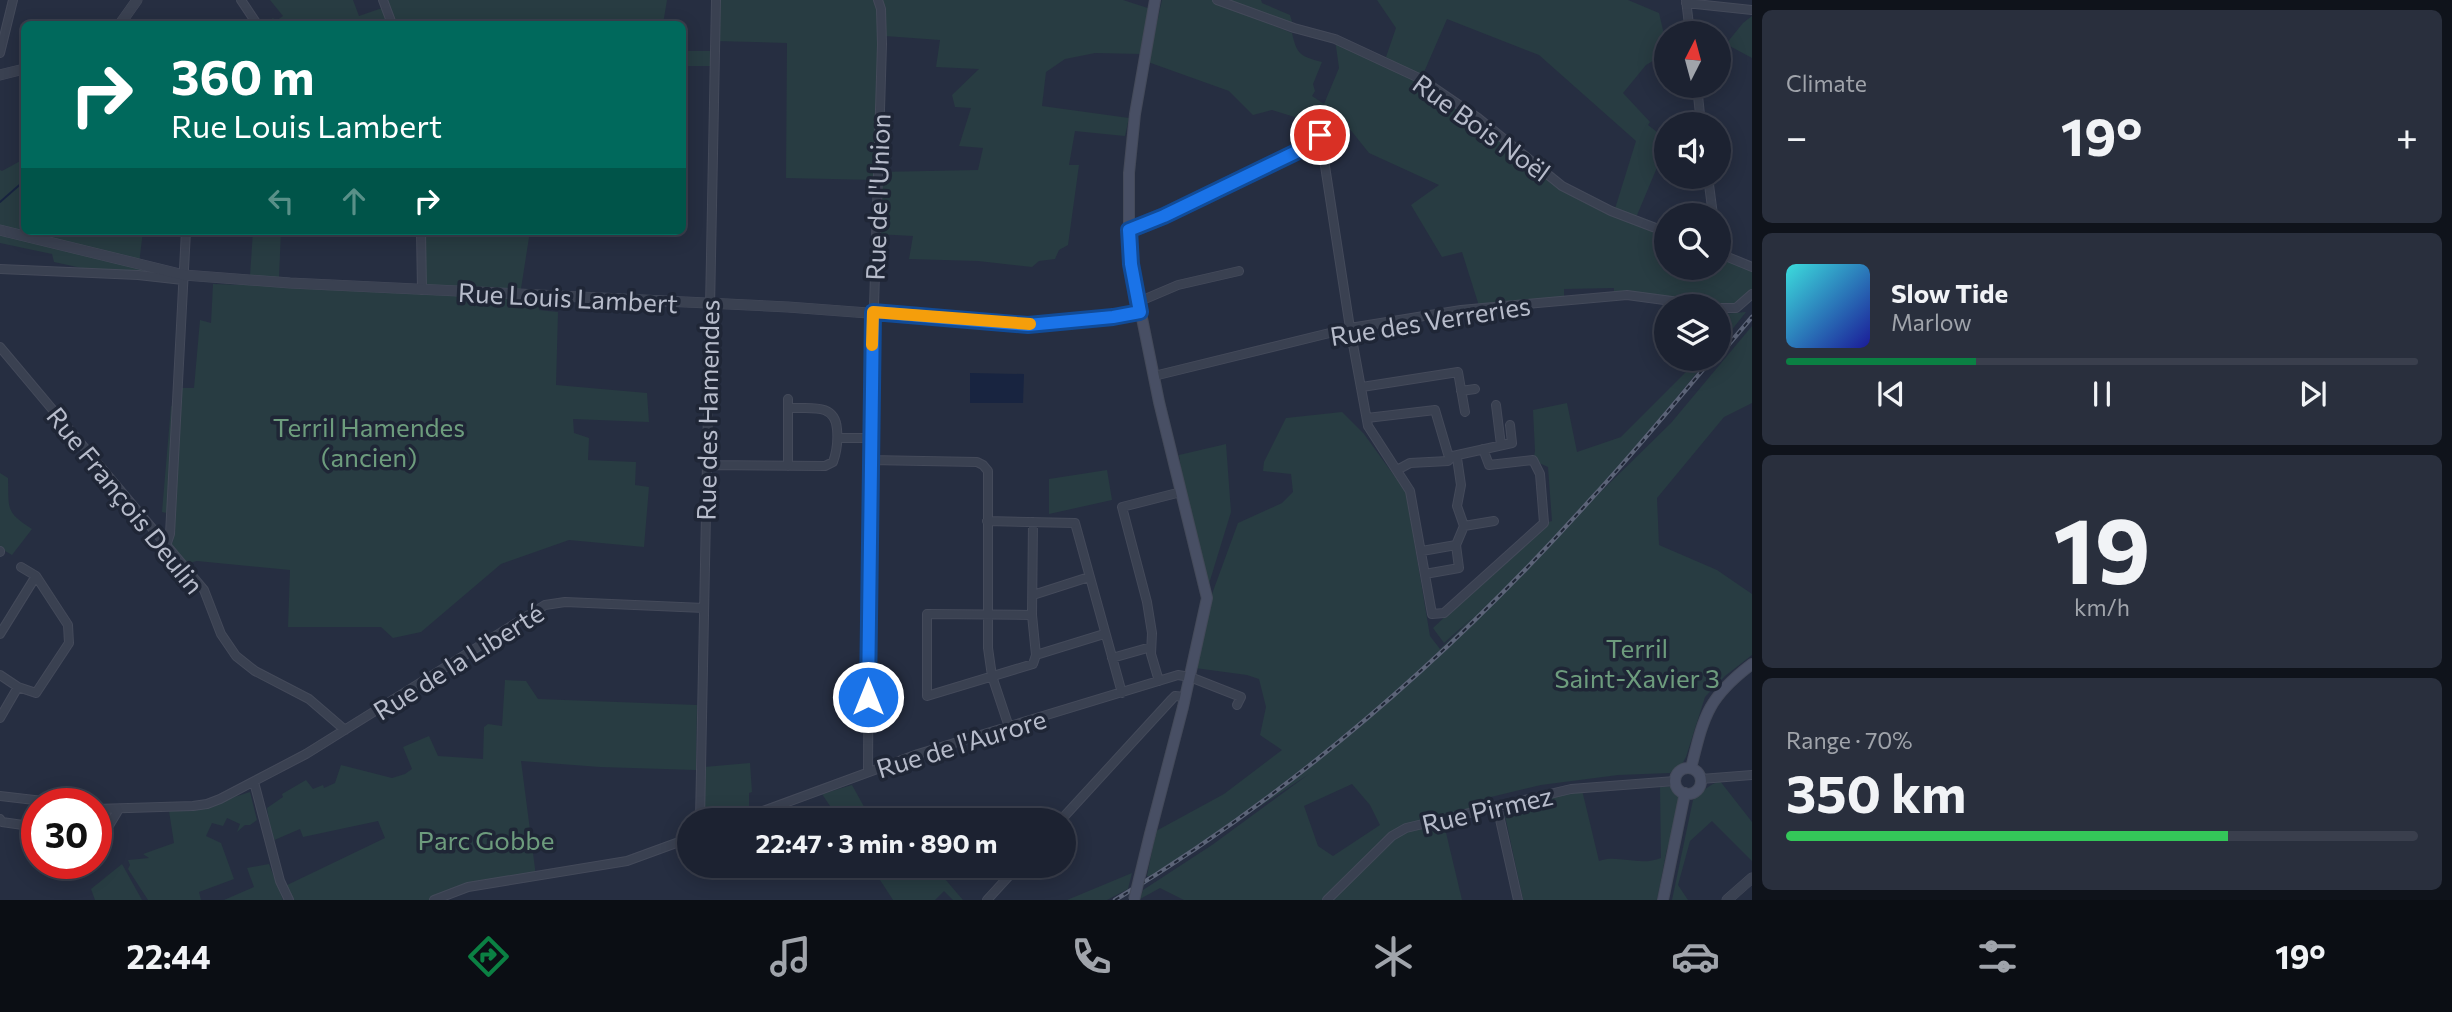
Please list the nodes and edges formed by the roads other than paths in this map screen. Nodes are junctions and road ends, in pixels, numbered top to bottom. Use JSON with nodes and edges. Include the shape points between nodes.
{"nodes":[{"id":1,"x":13,"y":0,"type":"edge"},
{"id":2,"x":137,"y":0,"type":"edge"},
{"id":3,"x":241,"y":0,"type":"edge"},
{"id":4,"x":383,"y":0,"type":"edge"},
{"id":5,"x":716,"y":0,"type":"edge"},
{"id":6,"x":878,"y":0,"type":"edge"},
{"id":7,"x":1155,"y":0,"type":"edge"},
{"id":8,"x":1217,"y":0,"type":"edge"},
{"id":9,"x":1686,"y":1,"type":"edge"},
{"id":10,"x":1752,"y":10,"type":"edge"},
{"id":11,"x":122,"y":21,"type":"edge"},
{"id":12,"x":255,"y":21,"type":"edge"},
{"id":13,"x":391,"y":21,"type":"edge"},
{"id":14,"x":1688,"y":21,"type":"edge"},
{"id":15,"x":2,"y":34,"type":"edge"},
{"id":16,"x":0,"y":53,"type":"edge"},
{"id":17,"x":21,"y":70,"type":"edge"},
{"id":18,"x":0,"y":75,"type":"edge"},
{"id":19,"x":1319,"y":125,"type":"dead end"},
{"id":20,"x":1321,"y":140,"type":"junction"},
{"id":21,"x":1654,"y":227,"type":"edge"},
{"id":22,"x":0,"y":230,"type":"edge"},
{"id":23,"x":1129,"y":230,"type":"junction"},
{"id":24,"x":186,"y":235,"type":"edge"},
{"id":25,"x":421,"y":235,"type":"edge"},
{"id":26,"x":1731,"y":258,"type":"edge"},
{"id":27,"x":1752,"y":267,"type":"edge"},
{"id":28,"x":0,"y":269,"type":"edge"},
{"id":29,"x":1239,"y":271,"type":"dead end"},
{"id":30,"x":184,"y":278,"type":"junction"},
{"id":31,"x":422,"y":289,"type":"junction"},
{"id":32,"x":1752,"y":294,"type":"edge"},
{"id":33,"x":1654,"y":299,"type":"edge"},
{"id":34,"x":709,"y":304,"type":"junction"},
{"id":35,"x":1139,"y":307,"type":"junction"},
{"id":36,"x":1731,"y":308,"type":"edge"},
{"id":37,"x":873,"y":312,"type":"junction"},
{"id":38,"x":1350,"y":328,"type":"junction"},
{"id":39,"x":0,"y":347,"type":"edge"},
{"id":40,"x":1154,"y":376,"type":"junction"},
{"id":41,"x":1362,"y":387,"type":"junction"},
{"id":42,"x":1475,"y":389,"type":"dead end"},
{"id":43,"x":1461,"y":390,"type":"junction"},
{"id":44,"x":788,"y":398,"type":"dead end"},
{"id":45,"x":1496,"y":405,"type":"dead end"},
{"id":46,"x":788,"y":408,"type":"junction"},
{"id":47,"x":1465,"y":412,"type":"dead end"},
{"id":48,"x":1367,"y":418,"type":"junction"},
{"id":49,"x":1510,"y":425,"type":"dead end"},
{"id":50,"x":838,"y":438,"type":"junction"},
{"id":51,"x":870,"y":438,"type":"junction"},
{"id":52,"x":1501,"y":445,"type":"junction"},
{"id":53,"x":1483,"y":449,"type":"junction"},
{"id":54,"x":1453,"y":456,"type":"junction"},
{"id":55,"x":870,"y":460,"type":"junction"},
{"id":56,"x":706,"y":465,"type":"junction"},
{"id":57,"x":788,"y":466,"type":"junction"},
{"id":58,"x":1397,"y":470,"type":"junction"},
{"id":59,"x":1181,"y":492,"type":"junction"},
{"id":60,"x":988,"y":521,"type":"junction"},
{"id":61,"x":1494,"y":521,"type":"dead end"},
{"id":62,"x":1033,"y":522,"type":"junction"},
{"id":63,"x":1464,"y":526,"type":"junction"},
{"id":64,"x":166,"y":545,"type":"junction"},
{"id":65,"x":1456,"y":545,"type":"junction"},
{"id":66,"x":1422,"y":551,"type":"junction"},
{"id":67,"x":21,"y":568,"type":"dead end"},
{"id":68,"x":1425,"y":574,"type":"junction"},
{"id":69,"x":36,"y":576,"type":"junction"},
{"id":70,"x":1089,"y":577,"type":"junction"},
{"id":71,"x":1033,"y":595,"type":"junction"},
{"id":72,"x":704,"y":608,"type":"junction"},
{"id":73,"x":987,"y":614,"type":"junction"},
{"id":74,"x":1032,"y":615,"type":"junction"},
{"id":75,"x":0,"y":634,"type":"edge"},
{"id":76,"x":1104,"y":634,"type":"junction"},
{"id":77,"x":1151,"y":647,"type":"junction"},
{"id":78,"x":1036,"y":655,"type":"junction"},
{"id":79,"x":1112,"y":658,"type":"junction"},
{"id":80,"x":1752,"y":664,"type":"edge"},
{"id":81,"x":0,"y":675,"type":"edge"},
{"id":82,"x":992,"y":676,"type":"junction"},
{"id":83,"x":1189,"y":677,"type":"junction"},
{"id":84,"x":1159,"y":681,"type":"junction"},
{"id":85,"x":18,"y":687,"type":"junction"},
{"id":86,"x":1122,"y":693,"type":"junction"},
{"id":87,"x":1185,"y":697,"type":"junction"},
{"id":88,"x":1237,"y":705,"type":"dead end"},
{"id":89,"x":0,"y":718,"type":"edge"},
{"id":90,"x":1009,"y":727,"type":"junction"},
{"id":91,"x":345,"y":730,"type":"junction"},
{"id":92,"x":1691,"y":768,"type":"junction"},
{"id":93,"x":868,"y":772,"type":"junction"},
{"id":94,"x":1752,"y":775,"type":"edge"},
{"id":95,"x":1701,"y":779,"type":"junction"},
{"id":96,"x":1675,"y":781,"type":"junction"},
{"id":97,"x":254,"y":782,"type":"junction"},
{"id":98,"x":1685,"y":793,"type":"junction"},
{"id":99,"x":0,"y":796,"type":"edge"},
{"id":100,"x":21,"y":798,"type":"edge"},
{"id":101,"x":1497,"y":806,"type":"junction"},
{"id":102,"x":700,"y":808,"type":"edge"},
{"id":103,"x":771,"y":808,"type":"edge"},
{"id":104,"x":1072,"y":808,"type":"edge"},
{"id":105,"x":112,"y":809,"type":"edge"},
{"id":106,"x":119,"y":809,"type":"junction"},
{"id":107,"x":0,"y":819,"type":"edge"},
{"id":108,"x":112,"y":821,"type":"edge"},
{"id":109,"x":21,"y":825,"type":"edge"},
{"id":110,"x":677,"y":843,"type":"edge"},
{"id":111,"x":1752,"y":877,"type":"edge"},
{"id":112,"x":1007,"y":878,"type":"edge"},
{"id":113,"x":289,"y":900,"type":"edge"},
{"id":114,"x":433,"y":900,"type":"edge"},
{"id":115,"x":987,"y":900,"type":"edge"},
{"id":116,"x":1134,"y":900,"type":"edge"},
{"id":117,"x":1327,"y":900,"type":"edge"},
{"id":118,"x":1518,"y":900,"type":"edge"},
{"id":119,"x":1663,"y":900,"type":"edge"},
{"id":120,"x":1727,"y":900,"type":"edge"}],
"edges":[{"from":1,"to":15,"type":"street"},
{"from":2,"to":11,"type":"street"},
{"from":3,"to":12,"type":"street"},
{"from":4,"to":13,"type":"street"},
{"from":5,"to":34,"type":"street","name":"Rue des Hamendes"},
{"from":6,"to":37,"type":"street","name":"Rue de l'Union","via":[[882,44]]},
{"from":7,"to":23,"type":"main road","via":[[1135,114]]},
{"from":8,"to":21,"type":"street","name":"Rue Bois Noël","via":[[1335,39],[1421,79],[1562,186]]},
{"from":9,"to":10,"type":"street"},
{"from":9,"to":14,"type":"street"},
{"from":15,"to":16,"type":"street"},
{"from":17,"to":18,"type":"street"},
{"from":19,"to":20,"type":"street"},
{"from":20,"to":23,"type":"street"},
{"from":20,"to":38,"type":"street"},
{"from":22,"to":30,"type":"street","name":"Rue Louis Lambert"},
{"from":23,"to":35,"type":"main road"},
{"from":24,"to":30,"type":"street"},
{"from":25,"to":31,"type":"street"},
{"from":26,"to":27,"type":"street"},
{"from":28,"to":30,"type":"street"},
{"from":29,"to":35,"type":"street","via":[[1178,285]]},
{"from":30,"to":31,"type":"street","name":"Rue Louis Lambert"},
{"from":30,"to":64,"type":"street"},
{"from":31,"to":34,"type":"street","name":"Rue Louis Lambert"},
{"from":32,"to":36,"type":"street"},
{"from":33,"to":38,"type":"street","name":"Rue des Verreries","via":[[1627,295],[1461,310]]},
{"from":34,"to":37,"type":"street","name":"Rue Louis Lambert"},
{"from":34,"to":56,"type":"street","name":"Rue des Hamendes"},
{"from":35,"to":37,"type":"street","name":"Rue Louis Lambert","via":[[1113,317],[1028,325]]},
{"from":35,"to":40,"type":"main road"},
{"from":37,"to":51,"type":"street","name":"Rue de l'Union"},
{"from":38,"to":40,"type":"street","name":"Rue des Verreries"},
{"from":38,"to":41,"type":"street"},
{"from":39,"to":64,"type":"street","name":"Rue François Deulin"},
{"from":40,"to":59,"type":"main road"},
{"from":41,"to":43,"type":"street","via":[[1458,372]]},
{"from":41,"to":48,"type":"street"},
{"from":42,"to":43,"type":"street"},
{"from":43,"to":47,"type":"street"},
{"from":44,"to":46,"type":"street"},
{"from":45,"to":52,"type":"street"},
{"from":46,"to":50,"type":"street","via":[[832,412]]},
{"from":46,"to":57,"type":"street"},
{"from":48,"to":54,"type":"street","via":[[1434,410],[1447,454]]},
{"from":48,"to":58,"type":"street"},
{"from":49,"to":52,"type":"street","via":[[1512,443]]},
{"from":50,"to":51,"type":"street"},
{"from":50,"to":57,"type":"street","via":[[833,462]]},
{"from":51,"to":55,"type":"street","name":"Rue de l'Union"},
{"from":52,"to":53,"type":"street"},
{"from":53,"to":54,"type":"street"},
{"from":53,"to":68,"type":"street","via":[[1489,464],[1533,460],[1540,474],[1544,523],[1444,613],[1432,614]]},
{"from":54,"to":58,"type":"street","via":[[1448,461],[1410,463]]},
{"from":54,"to":63,"type":"street","via":[[1461,485],[1457,506]]},
{"from":55,"to":60,"type":"street","via":[[983,465],[988,471]]},
{"from":55,"to":93,"type":"street","name":"Rue de l'Union"},
{"from":56,"to":57,"type":"street"},
{"from":56,"to":72,"type":"street","name":"Rue des Hamendes"},
{"from":58,"to":66,"type":"street","via":[[1410,491]]},
{"from":59,"to":77,"type":"street","via":[[1122,507],[1147,603]]},
{"from":59,"to":83,"type":"main road","via":[[1207,598]]},
{"from":60,"to":62,"type":"street"},
{"from":60,"to":73,"type":"street"},
{"from":61,"to":63,"type":"street"},
{"from":62,"to":70,"type":"street","via":[[1075,523]]},
{"from":62,"to":71,"type":"street"},
{"from":63,"to":65,"type":"street"},
{"from":64,"to":91,"type":"street","name":"Rue François Deulin","via":[[204,590],[221,634],[236,656],[309,699]]},
{"from":65,"to":66,"type":"street"},
{"from":65,"to":68,"type":"street","via":[[1459,568]]},
{"from":66,"to":68,"type":"street"},
{"from":67,"to":69,"type":"street"},
{"from":69,"to":75,"type":"street"},
{"from":69,"to":85,"type":"street","via":[[68,625],[69,643],[36,693]]},
{"from":70,"to":71,"type":"street"},
{"from":70,"to":76,"type":"street"},
{"from":71,"to":74,"type":"street"},
{"from":72,"to":91,"type":"street","name":"Rue de la Liberté","via":[[545,605]]},
{"from":72,"to":102,"type":"street","name":"Rue des Hamendes"},
{"from":73,"to":74,"type":"street"},
{"from":73,"to":82,"type":"street"},
{"from":73,"to":82,"type":"street","via":[[927,614],[927,696]]},
{"from":74,"to":78,"type":"street"},
{"from":76,"to":78,"type":"street"},
{"from":76,"to":79,"type":"street"},
{"from":77,"to":79,"type":"street"},
{"from":77,"to":84,"type":"street"},
{"from":78,"to":82,"type":"street","via":[[1033,664]]},
{"from":79,"to":86,"type":"street"},
{"from":80,"to":92,"type":"main road","via":[[1730,681],[1703,719]]},
{"from":81,"to":85,"type":"street"},
{"from":82,"to":90,"type":"street"},
{"from":83,"to":84,"type":"street","name":"Rue de l'Aurore"},
{"from":83,"to":87,"type":"main road"},
{"from":83,"to":88,"type":"street","via":[[1241,697]]},
{"from":84,"to":86,"type":"street","name":"Rue de l'Aurore"},
{"from":85,"to":89,"type":"street"},
{"from":86,"to":90,"type":"street","name":"Rue de l'Aurore"},
{"from":87,"to":104,"type":"street","via":[[1175,696]]},
{"from":87,"to":116,"type":"main road","bridge":true},
{"from":90,"to":93,"type":"street","name":"Rue de l'Aurore"},
{"from":91,"to":97,"type":"street","name":"Rue de la Liberté"},
{"from":92,"to":95,"type":"main road"},
{"from":92,"to":96,"type":"main road","via":[[1679,772]]},
{"from":93,"to":103,"type":"street","name":"Rue de l'Aurore"},
{"from":94,"to":95,"type":"street"},
{"from":95,"to":98,"type":"main road","via":[[1695,791]]},
{"from":96,"to":98,"type":"main road"},
{"from":96,"to":101,"type":"street","name":"Rue Pirmez","via":[[1570,789]]},
{"from":97,"to":106,"type":"street","via":[[207,804]]},
{"from":97,"to":113,"type":"street"},
{"from":98,"to":119,"type":"main road"},
{"from":99,"to":100,"type":"street"},
{"from":101,"to":117,"type":"street","name":"Rue Pirmez","via":[[1406,828],[1392,836]]},
{"from":101,"to":118,"type":"street"},
{"from":105,"to":106,"type":"street"},
{"from":106,"to":108,"type":"street"},
{"from":107,"to":109,"type":"street"},
{"from":110,"to":114,"type":"street","via":[[627,861],[468,887]]},
{"from":111,"to":120,"type":"street"},
{"from":112,"to":115,"type":"street"}]}
